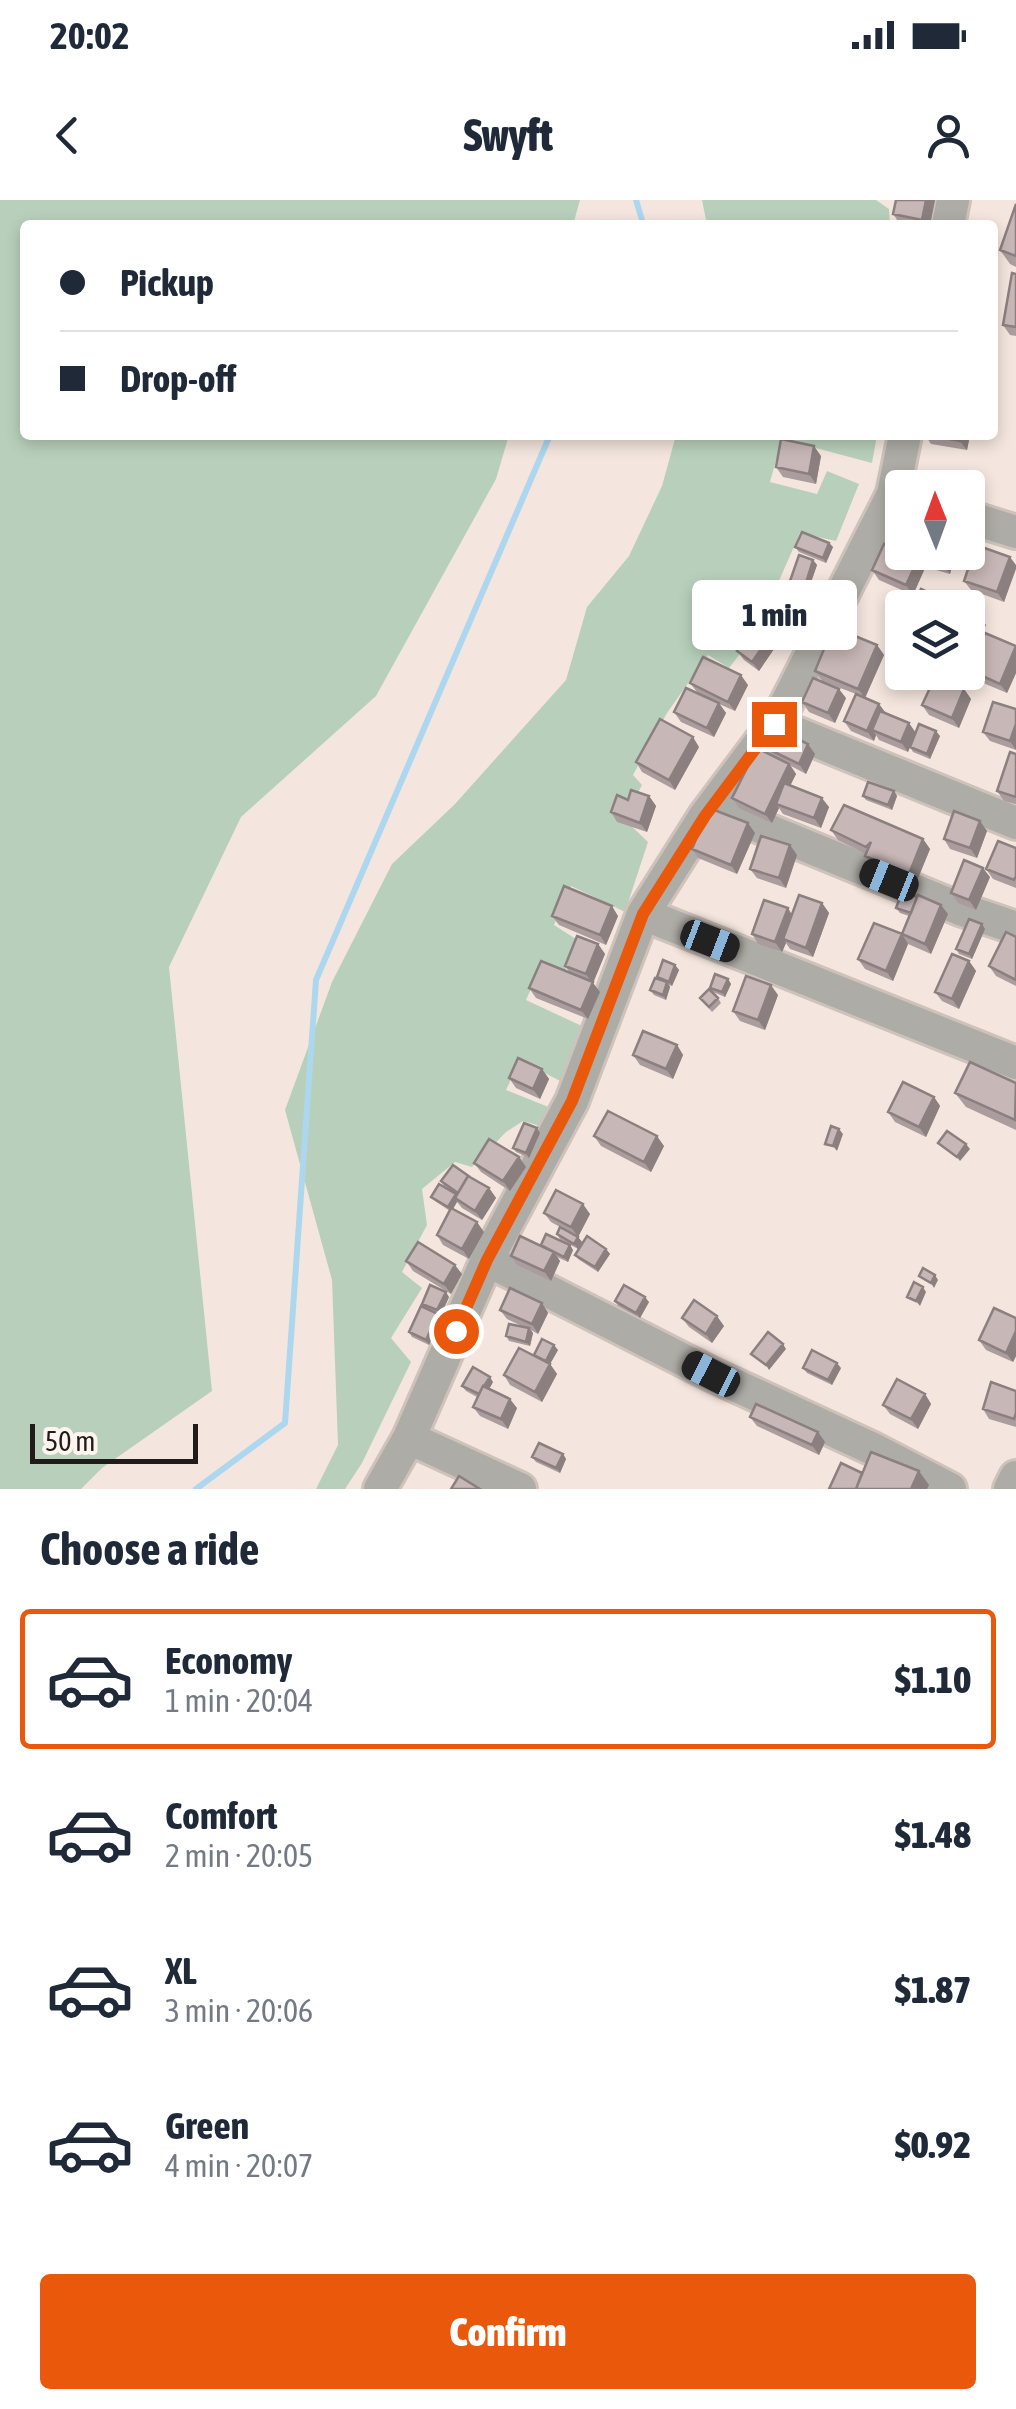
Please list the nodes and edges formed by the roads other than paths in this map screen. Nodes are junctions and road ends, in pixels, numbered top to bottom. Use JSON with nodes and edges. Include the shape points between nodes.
{"nodes":[{"id":1,"x":904,"y":440,"type":"edge"},
{"id":2,"x":901,"y":470,"type":"edge"},
{"id":3,"x":885,"y":520,"type":"edge"},
{"id":4,"x":985,"y":522,"type":"edge"},
{"id":5,"x":1016,"y":532,"type":"edge"},
{"id":6,"x":774,"y":724,"type":"junction"},
{"id":7,"x":716,"y":800,"type":"junction"},
{"id":8,"x":1016,"y":823,"type":"edge"},
{"id":9,"x":643,"y":914,"type":"junction"},
{"id":10,"x":1016,"y":928,"type":"edge"},
{"id":11,"x":1016,"y":1063,"type":"edge"},
{"id":12,"x":487,"y":1260,"type":"junction"},
{"id":13,"x":409,"y":1438,"type":"junction"},
{"id":14,"x":1016,"y":1477,"type":"edge"},
{"id":15,"x":380,"y":1489,"type":"edge"},
{"id":16,"x":520,"y":1489,"type":"edge"},
{"id":17,"x":950,"y":1489,"type":"edge"},
{"id":18,"x":1010,"y":1489,"type":"edge"}],
"edges":[{"from":1,"to":2,"type":"street"},
{"from":3,"to":6,"type":"street"},
{"from":4,"to":5,"type":"street"},
{"from":6,"to":7,"type":"street"},
{"from":6,"to":8,"type":"street"},
{"from":7,"to":9,"type":"street"},
{"from":7,"to":10,"type":"street","via":[[748,822]]},
{"from":9,"to":11,"type":"street"},
{"from":9,"to":12,"type":"street","via":[[572,1101]]},
{"from":12,"to":13,"type":"street"},
{"from":12,"to":17,"type":"street"},
{"from":13,"to":15,"type":"street"},
{"from":13,"to":16,"type":"street"},
{"from":14,"to":18,"type":"street"}]}
